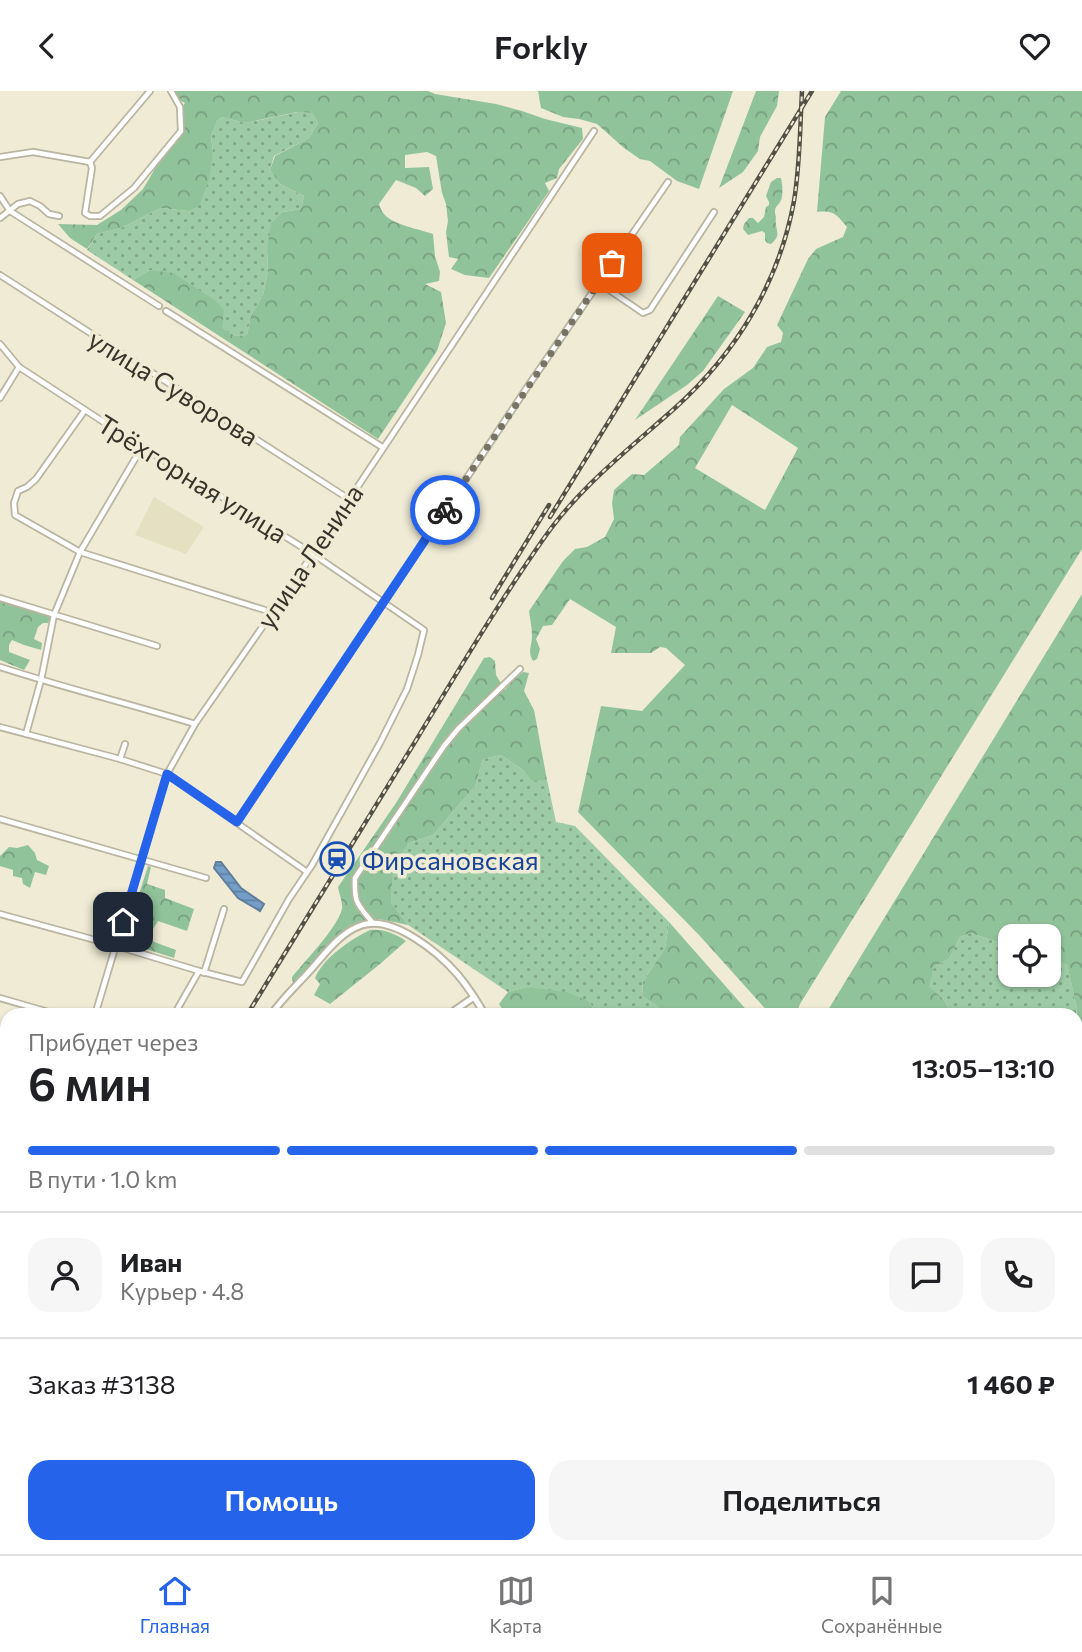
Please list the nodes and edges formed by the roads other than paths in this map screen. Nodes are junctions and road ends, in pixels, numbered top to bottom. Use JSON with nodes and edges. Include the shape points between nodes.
{"nodes":[{"id":1,"x":150,"y":91,"type":"edge"},
{"id":2,"x":171,"y":91,"type":"edge"},
{"id":3,"x":594,"y":131,"type":"dead end"},
{"id":4,"x":0,"y":157,"type":"edge"},
{"id":5,"x":90,"y":162,"type":"junction"},
{"id":6,"x":668,"y":182,"type":"dead end"},
{"id":7,"x":0,"y":196,"type":"edge"},
{"id":8,"x":10,"y":211,"type":"junction"},
{"id":9,"x":714,"y":212,"type":"dead end"},
{"id":10,"x":59,"y":216,"type":"dead end"},
{"id":11,"x":0,"y":218,"type":"edge"},
{"id":12,"x":0,"y":275,"type":"edge"},
{"id":13,"x":598,"y":283,"type":"junction"},
{"id":14,"x":159,"y":306,"type":"dead end"},
{"id":15,"x":166,"y":311,"type":"dead end"},
{"id":16,"x":0,"y":344,"type":"edge"},
{"id":17,"x":19,"y":367,"type":"junction"},
{"id":18,"x":0,"y":398,"type":"edge"},
{"id":19,"x":85,"y":410,"type":"junction"},
{"id":20,"x":142,"y":447,"type":"junction"},
{"id":21,"x":382,"y":447,"type":"junction"},
{"id":22,"x":349,"y":499,"type":"junction"},
{"id":23,"x":80,"y":552,"type":"junction"},
{"id":24,"x":313,"y":554,"type":"junction"},
{"id":25,"x":0,"y":598,"type":"edge"},
{"id":26,"x":385,"y":602,"type":"junction"},
{"id":27,"x":271,"y":612,"type":"junction"},
{"id":28,"x":54,"y":615,"type":"junction"},
{"id":29,"x":157,"y":646,"type":"dead end"},
{"id":30,"x":0,"y":667,"type":"edge"},
{"id":31,"x":520,"y":669,"type":"dead end"},
{"id":32,"x":41,"y":680,"type":"junction"},
{"id":33,"x":195,"y":724,"type":"junction"},
{"id":34,"x":0,"y":727,"type":"edge"},
{"id":35,"x":26,"y":734,"type":"junction"},
{"id":36,"x":125,"y":744,"type":"dead end"},
{"id":37,"x":120,"y":759,"type":"junction"},
{"id":38,"x":167,"y":774,"type":"junction"},
{"id":39,"x":0,"y":820,"type":"edge"},
{"id":40,"x":237,"y":822,"type":"junction"},
{"id":41,"x":142,"y":860,"type":"junction"},
{"id":42,"x":307,"y":872,"type":"junction"},
{"id":43,"x":206,"y":878,"type":"dead end"},
{"id":44,"x":224,"y":909,"type":"dead end"},
{"id":45,"x":0,"y":914,"type":"edge"},
{"id":46,"x":373,"y":923,"type":"junction"},
{"id":47,"x":116,"y":946,"type":"junction"},
{"id":48,"x":201,"y":972,"type":"junction"},
{"id":49,"x":474,"y":997,"type":"junction"},
{"id":50,"x":0,"y":998,"type":"edge"},
{"id":51,"x":35,"y":1008,"type":"edge"},
{"id":52,"x":97,"y":1008,"type":"edge"},
{"id":53,"x":178,"y":1008,"type":"edge"},
{"id":54,"x":276,"y":1008,"type":"edge"},
{"id":55,"x":458,"y":1008,"type":"edge"},
{"id":56,"x":481,"y":1008,"type":"edge"}],
"edges":[{"from":1,"to":5,"type":"street"},
{"from":2,"to":5,"type":"street","via":[[180,107],[181,131],[134,188],[100,216],[85,213]]},
{"from":3,"to":21,"type":"street","name":"улица Ленина"},
{"from":4,"to":5,"type":"street","via":[[33,152]]},
{"from":6,"to":13,"type":"street"},
{"from":7,"to":8,"type":"street"},
{"from":8,"to":10,"type":"street","via":[[30,201],[49,215]]},
{"from":8,"to":11,"type":"street"},
{"from":8,"to":14,"type":"street"},
{"from":9,"to":13,"type":"street","via":[[650,310],[643,313]]},
{"from":12,"to":22,"type":"street","name":"улица Суворова"},
{"from":13,"to":26,"type":"street"},
{"from":15,"to":21,"type":"street"},
{"from":16,"to":17,"type":"street","name":"Трёхгорная улица"},
{"from":17,"to":18,"type":"street"},
{"from":17,"to":19,"type":"street","name":"Трёхгорная улица"},
{"from":19,"to":20,"type":"street","name":"Трёхгорная улица"},
{"from":19,"to":23,"type":"street","via":[[36,479],[18,491],[14,503],[15,515]]},
{"from":20,"to":23,"type":"street"},
{"from":20,"to":24,"type":"street","name":"Трёхгорная улица"},
{"from":21,"to":22,"type":"street","name":"улица Ленина"},
{"from":22,"to":24,"type":"street","name":"улица Ленина"},
{"from":23,"to":27,"type":"street"},
{"from":23,"to":28,"type":"street"},
{"from":24,"to":26,"type":"street","name":"Трёхгорная улица"},
{"from":24,"to":27,"type":"street","name":"улица Ленина"},
{"from":25,"to":28,"type":"street"},
{"from":26,"to":40,"type":"street"},
{"from":26,"to":42,"type":"street","name":"Трёхгорная улица","via":[[424,630],[418,655],[401,700],[356,788]]},
{"from":27,"to":33,"type":"street","name":"улица Ленина"},
{"from":28,"to":29,"type":"street"},
{"from":28,"to":32,"type":"street"},
{"from":30,"to":32,"type":"street"},
{"from":31,"to":46,"type":"street","via":[[444,746],[355,878],[354,897]]},
{"from":32,"to":33,"type":"street"},
{"from":32,"to":35,"type":"street"},
{"from":33,"to":38,"type":"street","name":"улица Ленина"},
{"from":34,"to":35,"type":"street"},
{"from":35,"to":37,"type":"street"},
{"from":36,"to":37,"type":"street"},
{"from":37,"to":38,"type":"street"},
{"from":38,"to":40,"type":"street"},
{"from":38,"to":41,"type":"street","name":"улица Ленина"},
{"from":39,"to":41,"type":"street"},
{"from":40,"to":42,"type":"street"},
{"from":41,"to":43,"type":"street"},
{"from":41,"to":47,"type":"street","name":"улица Ленина"},
{"from":42,"to":48,"type":"street","via":[[242,982]]},
{"from":44,"to":48,"type":"street"},
{"from":45,"to":47,"type":"street"},
{"from":46,"to":49,"type":"street","via":[[391,926],[428,948],[456,972]]},
{"from":46,"to":54,"type":"street","via":[[345,934]]},
{"from":47,"to":48,"type":"street"},
{"from":47,"to":52,"type":"street","name":"улица Ленина"},
{"from":48,"to":53,"type":"street"},
{"from":49,"to":55,"type":"street"},
{"from":49,"to":56,"type":"street"},
{"from":50,"to":51,"type":"street"}]}
